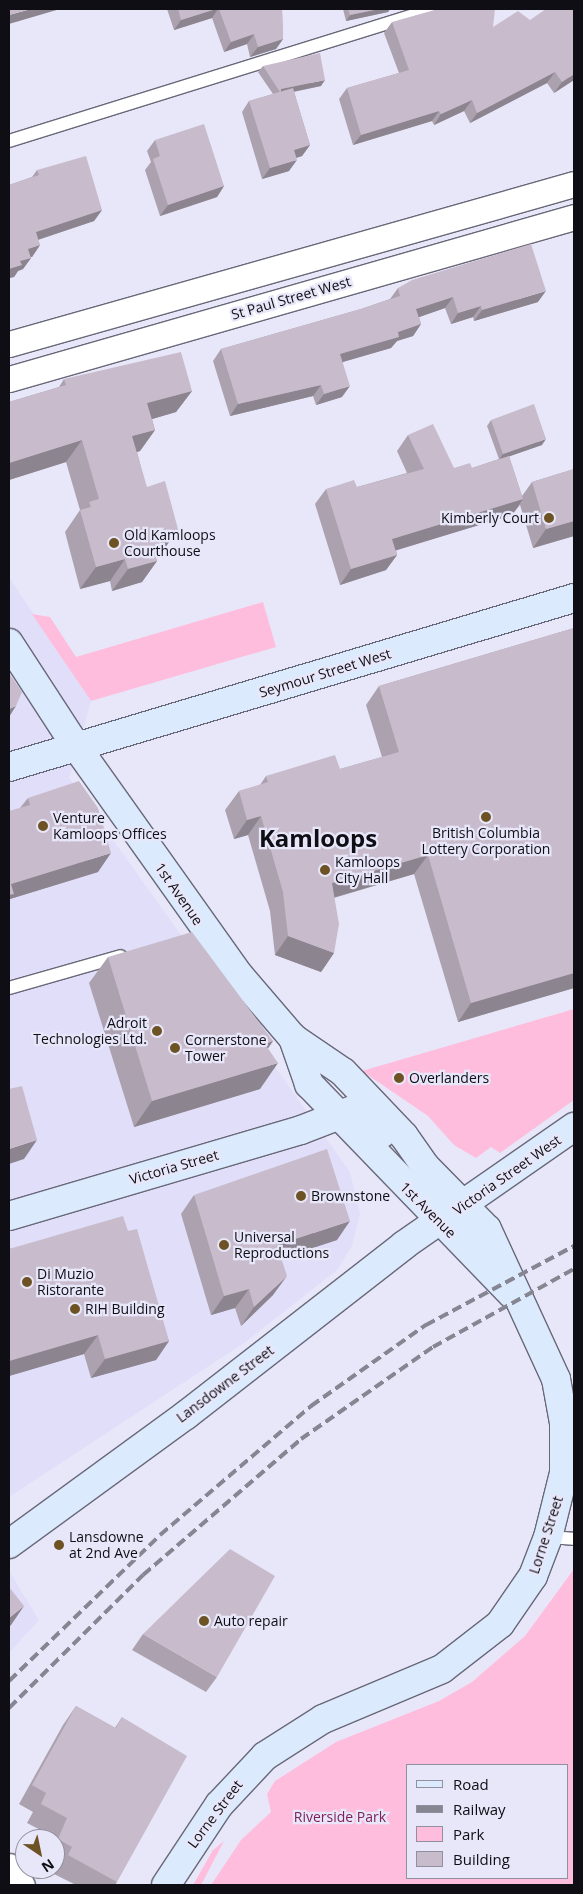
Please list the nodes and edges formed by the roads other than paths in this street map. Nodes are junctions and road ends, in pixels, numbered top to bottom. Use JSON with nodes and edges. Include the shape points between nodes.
{"nodes":[{"id":1,"x":433,"y":9,"type":"edge"},
{"id":2,"x":9,"y":141,"type":"edge"},
{"id":3,"x":574,"y":184,"type":"edge"},
{"id":4,"x":574,"y":217,"type":"edge"},
{"id":5,"x":9,"y":344,"type":"edge"},
{"id":6,"x":9,"y":379,"type":"edge"},
{"id":7,"x":574,"y":598,"type":"edge"},
{"id":8,"x":9,"y":643,"type":"edge"},
{"id":9,"x":76,"y":746,"type":"junction"},
{"id":10,"x":9,"y":767,"type":"edge"},
{"id":11,"x":139,"y":951,"type":"edge"},
{"id":12,"x":9,"y":988,"type":"edge"},
{"id":13,"x":293,"y":1038,"type":"junction"},
{"id":14,"x":340,"y":1117,"type":"junction"},
{"id":15,"x":574,"y":1127,"type":"edge"},
{"id":16,"x":425,"y":1166,"type":"junction"},
{"id":17,"x":465,"y":1205,"type":"junction"},
{"id":18,"x":9,"y":1216,"type":"edge"},
{"id":19,"x":440,"y":1222,"type":"junction"},
{"id":20,"x":520,"y":1303,"type":"junction"},
{"id":21,"x":548,"y":1537,"type":"junction"},
{"id":22,"x":574,"y":1539,"type":"edge"},
{"id":23,"x":9,"y":1544,"type":"edge"},
{"id":24,"x":9,"y":1866,"type":"edge"},
{"id":25,"x":22,"y":1885,"type":"edge"},
{"id":26,"x":166,"y":1885,"type":"edge"}],
"edges":[{"from":1,"to":2,"type":"lane"},
{"from":3,"to":5,"type":"street"},
{"from":4,"to":6,"type":"street","name":"St Paul Street West"},
{"from":7,"to":9,"type":"street","name":"Seymour Street West"},
{"from":8,"to":9,"type":"street","name":"1st Avenue"},
{"from":9,"to":10,"type":"street","name":"Seymour Street West"},
{"from":9,"to":13,"type":"street","name":"1st Avenue","via":[[198,932]]},
{"from":11,"to":12,"type":"lane"},
{"from":13,"to":14,"type":"street","name":"1st Avenue","via":[[309,1084]]},
{"from":13,"to":16,"type":"street","name":"1st Avenue","via":[[343,1072],[404,1136]]},
{"from":14,"to":16,"type":"street","name":"Victoria Street","via":[[350,1111],[365,1115],[394,1147]]},
{"from":14,"to":18,"type":"street","name":"Victoria Street"},
{"from":14,"to":19,"type":"street","name":"1st Avenue"},
{"from":15,"to":17,"type":"street","name":"Victoria Street West"},
{"from":16,"to":17,"type":"street","name":"1st Avenue"},
{"from":17,"to":19,"type":"street","name":"Victoria Street West"},
{"from":17,"to":20,"type":"street","name":"Lorne Street","via":[[494,1238]]},
{"from":19,"to":20,"type":"street","name":"1st Avenue"},
{"from":19,"to":23,"type":"street","name":"Lansdowne Street"},
{"from":20,"to":21,"type":"street","name":"Lorne Street","via":[[556,1379],[564,1423],[564,1473]]},
{"from":21,"to":22,"type":"lane"},
{"from":21,"to":26,"type":"street","name":"Lorne Street","via":[[529,1583],[491,1632],[442,1669],[323,1719],[264,1756],[213,1812]]},
{"from":24,"to":25,"type":"street"}]}
